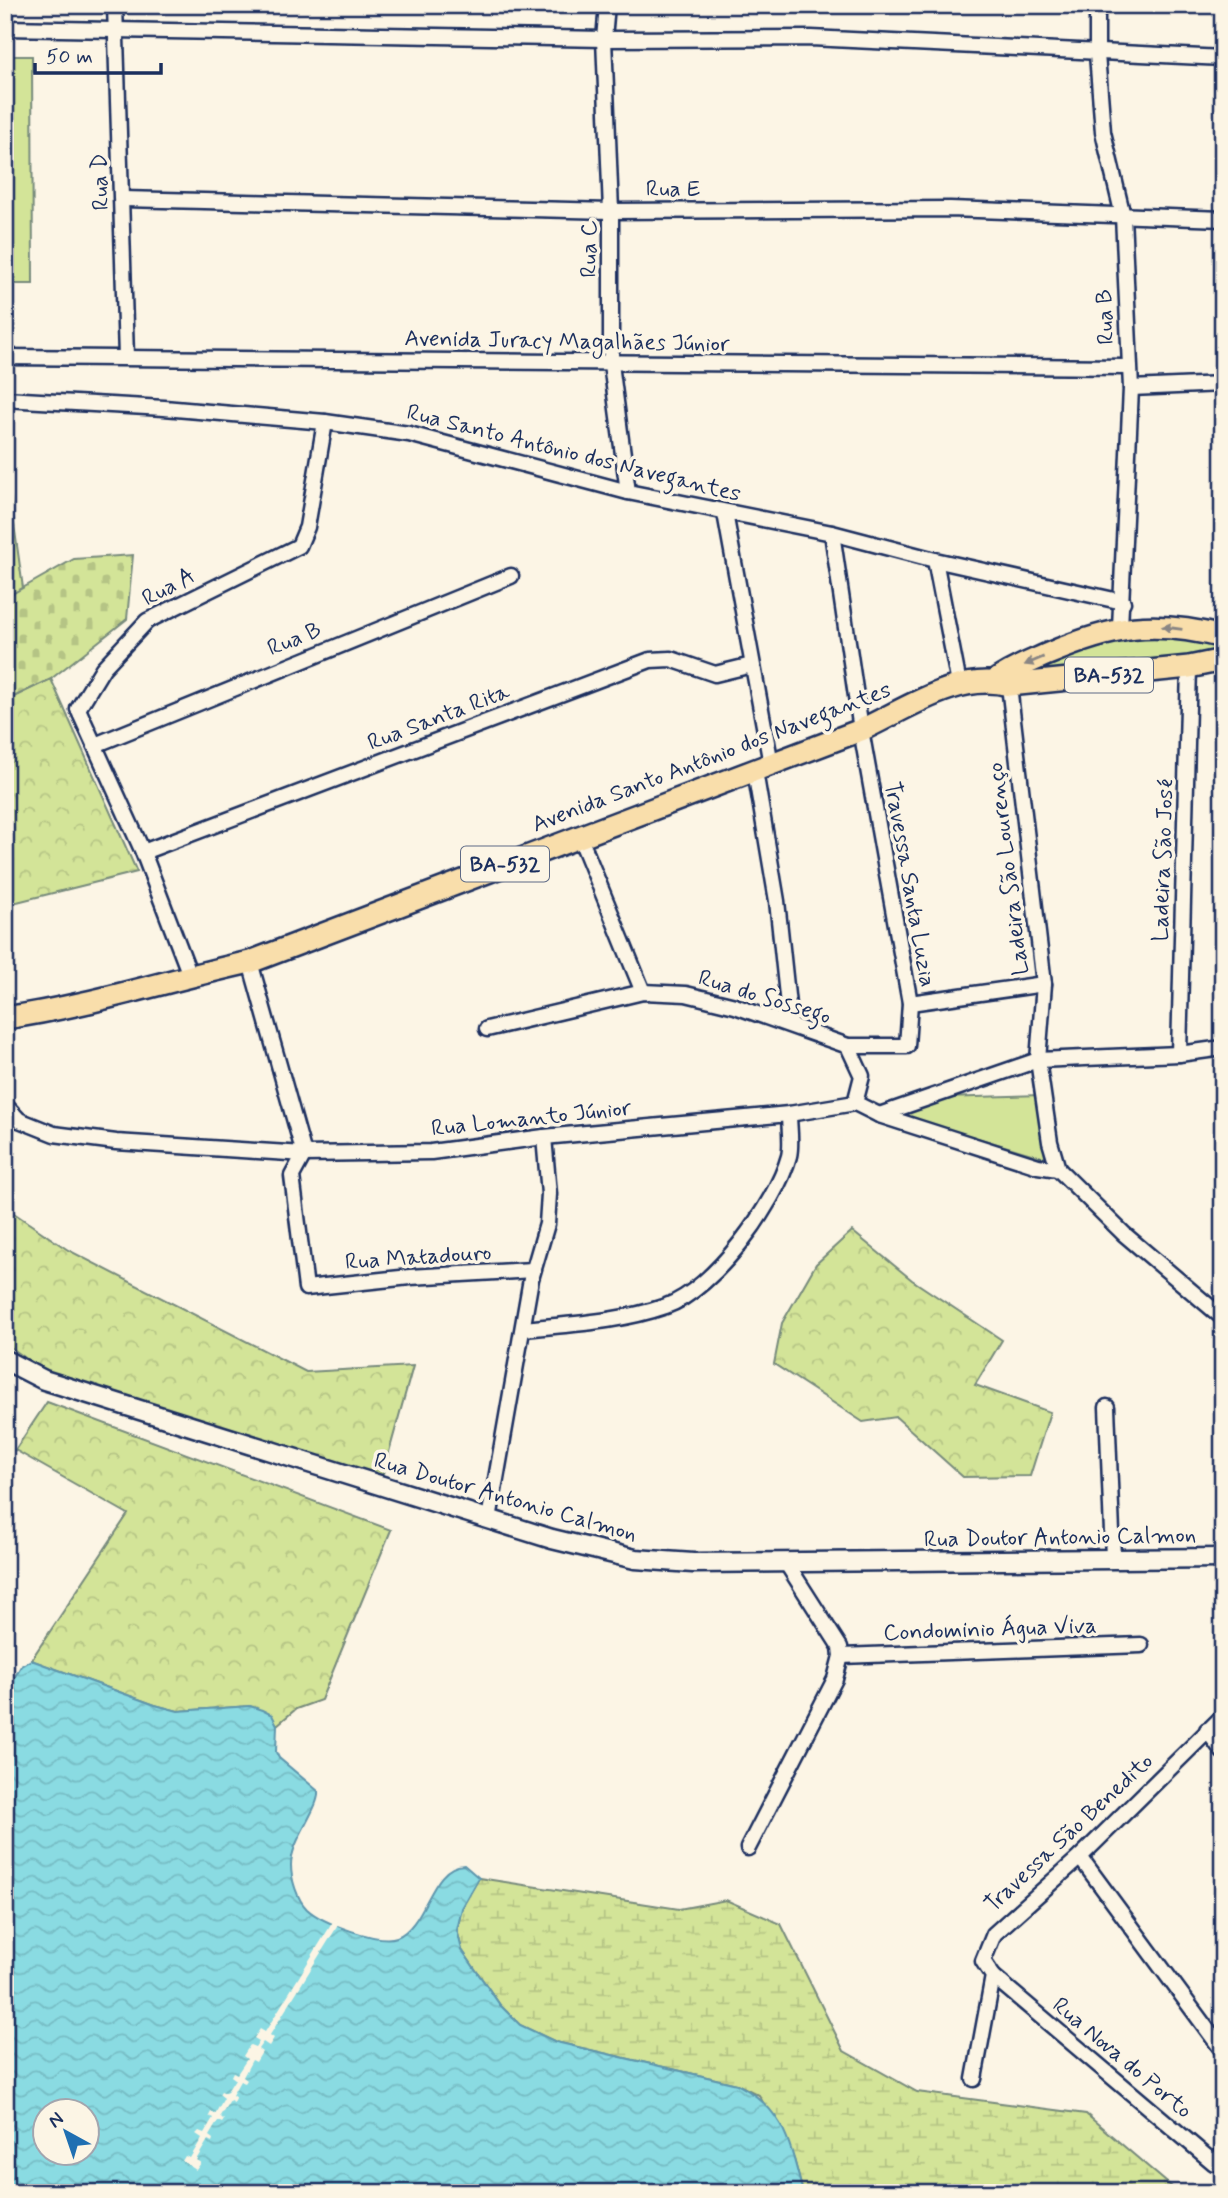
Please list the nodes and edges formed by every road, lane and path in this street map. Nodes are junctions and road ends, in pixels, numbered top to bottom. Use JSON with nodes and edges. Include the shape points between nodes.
{"nodes":[{"id":1,"x":115,"y":5,"type":"edge"},
{"id":2,"x":607,"y":5,"type":"edge"},
{"id":3,"x":1097,"y":5,"type":"edge"},
{"id":4,"x":5,"y":28,"type":"edge"},
{"id":5,"x":116,"y":29,"type":"junction"},
{"id":6,"x":604,"y":39,"type":"junction"},
{"id":7,"x":1097,"y":54,"type":"junction"},
{"id":8,"x":1223,"y":58,"type":"edge"},
{"id":9,"x":123,"y":199,"type":"junction"},
{"id":10,"x":611,"y":211,"type":"junction"},
{"id":11,"x":1123,"y":216,"type":"junction"},
{"id":12,"x":1223,"y":219,"type":"edge"},
{"id":13,"x":5,"y":357,"type":"edge"},
{"id":14,"x":126,"y":357,"type":"junction"},
{"id":15,"x":611,"y":364,"type":"junction"},
{"id":16,"x":1129,"y":367,"type":"junction"},
{"id":17,"x":1223,"y":384,"type":"edge"},
{"id":18,"x":1131,"y":388,"type":"junction"},
{"id":19,"x":5,"y":399,"type":"edge"},
{"id":20,"x":325,"y":422,"type":"junction"},
{"id":21,"x":628,"y":492,"type":"junction"},
{"id":22,"x":725,"y":513,"type":"junction"},
{"id":23,"x":832,"y":533,"type":"junction"},
{"id":24,"x":935,"y":560,"type":"junction"},
{"id":25,"x":511,"y":576,"type":"dead end"},
{"id":26,"x":1123,"y":603,"type":"junction"},
{"id":27,"x":1120,"y":628,"type":"junction"},
{"id":28,"x":1223,"y":637,"type":"edge"},
{"id":29,"x":1223,"y":660,"type":"edge"},
{"id":30,"x":752,"y":664,"type":"junction"},
{"id":31,"x":1189,"y":667,"type":"junction"},
{"id":32,"x":1004,"y":679,"type":"junction"},
{"id":33,"x":958,"y":684,"type":"junction"},
{"id":34,"x":861,"y":730,"type":"junction"},
{"id":35,"x":95,"y":745,"type":"junction"},
{"id":36,"x":763,"y":767,"type":"junction"},
{"id":37,"x":579,"y":835,"type":"junction"},
{"id":38,"x":143,"y":852,"type":"junction"},
{"id":39,"x":250,"y":962,"type":"junction"},
{"id":40,"x":190,"y":975,"type":"junction"},
{"id":41,"x":1044,"y":984,"type":"junction"},
{"id":42,"x":643,"y":992,"type":"junction"},
{"id":43,"x":909,"y":1003,"type":"junction"},
{"id":44,"x":5,"y":1018,"type":"edge"},
{"id":45,"x":790,"y":1024,"type":"junction"},
{"id":46,"x":487,"y":1030,"type":"dead end"},
{"id":47,"x":848,"y":1046,"type":"junction"},
{"id":48,"x":907,"y":1046,"type":"joint"},
{"id":49,"x":1223,"y":1048,"type":"edge"},
{"id":50,"x":1179,"y":1054,"type":"junction"},
{"id":51,"x":1038,"y":1060,"type":"junction"},
{"id":52,"x":855,"y":1103,"type":"junction"},
{"id":53,"x":5,"y":1105,"type":"edge"},
{"id":54,"x":789,"y":1114,"type":"junction"},
{"id":55,"x":879,"y":1115,"type":"junction"},
{"id":56,"x":544,"y":1137,"type":"junction"},
{"id":57,"x":304,"y":1153,"type":"junction"},
{"id":58,"x":1058,"y":1169,"type":"junction"},
{"id":59,"x":533,"y":1270,"type":"junction"},
{"id":60,"x":1223,"y":1318,"type":"edge"},
{"id":61,"x":524,"y":1329,"type":"junction"},
{"id":62,"x":5,"y":1360,"type":"edge"},
{"id":63,"x":1107,"y":1407,"type":"dead end"},
{"id":64,"x":488,"y":1519,"type":"junction"},
{"id":65,"x":1113,"y":1558,"type":"junction"},
{"id":66,"x":1223,"y":1558,"type":"edge"},
{"id":67,"x":786,"y":1564,"type":"junction"},
{"id":68,"x":1142,"y":1646,"type":"dead end"},
{"id":69,"x":841,"y":1656,"type":"junction"},
{"id":70,"x":1223,"y":1716,"type":"edge"},
{"id":71,"x":1207,"y":1730,"type":"junction"},
{"id":72,"x":1223,"y":1752,"type":"edge"},
{"id":73,"x":748,"y":1848,"type":"dead end"},
{"id":74,"x":1080,"y":1857,"type":"junction"},
{"id":75,"x":993,"y":1976,"type":"junction"},
{"id":76,"x":1223,"y":2051,"type":"edge"},
{"id":77,"x":974,"y":2079,"type":"dead end"},
{"id":78,"x":1223,"y":2153,"type":"edge"}],
"edges":[{"from":1,"to":5,"type":"street","name":"Rua D"},
{"from":2,"to":6,"type":"street","name":"Rua C"},
{"from":3,"to":7,"type":"street","name":"Rua B"},
{"from":4,"to":5,"type":"street"},
{"from":5,"to":6,"type":"street"},
{"from":5,"to":9,"type":"street","name":"Rua D"},
{"from":6,"to":7,"type":"street","via":[[811,38]]},
{"from":6,"to":10,"type":"street","name":"Rua C"},
{"from":7,"to":8,"type":"street"},
{"from":7,"to":11,"type":"street","name":"Rua B","via":[[1103,132]]},
{"from":9,"to":10,"type":"street","name":"Rua E"},
{"from":9,"to":14,"type":"street","name":"Rua D"},
{"from":10,"to":11,"type":"street","name":"Rua E","via":[[950,209]]},
{"from":10,"to":15,"type":"street","name":"Rua C"},
{"from":11,"to":12,"type":"street","name":"Rua E"},
{"from":11,"to":16,"type":"street","name":"Rua B"},
{"from":13,"to":14,"type":"street","name":"Avenida Juracy Magalhães Júnior"},
{"from":14,"to":15,"type":"street","name":"Avenida Juracy Magalhães Júnior"},
{"from":15,"to":16,"type":"street","name":"Avenida Juracy Magalhães Júnior"},
{"from":15,"to":21,"type":"street","name":"Rua C"},
{"from":16,"to":18,"type":"street","name":"Rua B"},
{"from":17,"to":18,"type":"street"},
{"from":18,"to":26,"type":"street","name":"Rua B"},
{"from":19,"to":20,"type":"street","name":"Rua Santo Antônio dos Navegantes"},
{"from":20,"to":21,"type":"street","name":"Rua Santo Antônio dos Navegantes","via":[[409,434]]},
{"from":20,"to":35,"type":"street","name":"Rua A","via":[[307,527],[299,546],[160,613],[138,630],[103,668],[78,709]]},
{"from":21,"to":22,"type":"street","name":"Rua Santo Antônio dos Navegantes"},
{"from":22,"to":23,"type":"street","name":"Rua Santo Antônio dos Navegantes"},
{"from":22,"to":30,"type":"street"},
{"from":23,"to":24,"type":"street","name":"Rua Santo Antônio dos Navegantes"},
{"from":23,"to":34,"type":"street","name":"Travessa Santa Luzia"},
{"from":24,"to":26,"type":"street","name":"Rua Santo Antônio dos Navegantes"},
{"from":24,"to":33,"type":"street"},
{"from":25,"to":35,"type":"street","name":"Rua B"},
{"from":26,"to":27,"type":"street","name":"Rua B"},
{"from":28,"to":27,"type":"main road","number":"BA-532","one_way":true,"via":[[1160,626]]},
{"from":27,"to":32,"type":"main road","name":"Avenida Santo Antônio dos Navegantes","number":"BA-532","one_way":true,"via":[[1072,644]]},
{"from":29,"to":31,"type":"main road","name":"Avenida Santo Antônio dos Navegantes","number":"BA-532"},
{"from":30,"to":36,"type":"street"},
{"from":30,"to":38,"type":"street","name":"Rua Santa Rita","via":[[715,674],[671,659],[650,660]]},
{"from":31,"to":32,"type":"main road","name":"Avenida Santo Antônio dos Navegantes","number":"BA-532"},
{"from":31,"to":50,"type":"street","name":"Ladeira São José"},
{"from":32,"to":33,"type":"main road","name":"Avenida Santo Antônio dos Navegantes","number":"BA-532"},
{"from":32,"to":41,"type":"street","name":"Ladeira São Lourenço"},
{"from":33,"to":34,"type":"main road","name":"Avenida Santo Antônio dos Navegantes","number":"BA-532"},
{"from":34,"to":36,"type":"main road","name":"Avenida Santo Antônio dos Navegantes","number":"BA-532"},
{"from":34,"to":43,"type":"street","name":"Travessa Santa Luzia"},
{"from":35,"to":38,"type":"street","name":"Rua A"},
{"from":36,"to":37,"type":"main road","name":"Avenida Santo Antônio dos Navegantes","number":"BA-532"},
{"from":36,"to":45,"type":"street"},
{"from":37,"to":39,"type":"main road","name":"Avenida Santo Antônio dos Navegantes","number":"BA-532"},
{"from":37,"to":42,"type":"street"},
{"from":38,"to":40,"type":"street","name":"Rua A"},
{"from":39,"to":40,"type":"main road","name":"Avenida Santo Antônio dos Navegantes","number":"BA-532"},
{"from":39,"to":57,"type":"street"},
{"from":40,"to":44,"type":"main road","name":"Avenida Santo Antônio dos Navegantes","number":"BA-532","via":[[121,996]]},
{"from":41,"to":43,"type":"street"},
{"from":41,"to":51,"type":"street","name":"Ladeira São Lourenço"},
{"from":42,"to":45,"type":"street","name":"Rua do Sossego","via":[[703,998]]},
{"from":42,"to":46,"type":"street","name":"Rua do Sossego"},
{"from":43,"to":48,"type":"street","name":"Travessa Santa Luzia"},
{"from":45,"to":47,"type":"street","name":"Rua do Sossego"},
{"from":47,"to":48,"type":"street","name":"Rua do Sossego"},
{"from":47,"to":52,"type":"street","via":[[862,1076]]},
{"from":49,"to":50,"type":"street"},
{"from":50,"to":51,"type":"street"},
{"from":51,"to":55,"type":"street"},
{"from":51,"to":58,"type":"street","name":"Ladeira São Lourenço"},
{"from":52,"to":54,"type":"street","name":"Rua Lomanto Júnior"},
{"from":52,"to":55,"type":"street"},
{"from":53,"to":57,"type":"street","name":"Rua Lomanto Júnior","via":[[19,1120],[54,1134]]},
{"from":54,"to":56,"type":"street","name":"Rua Lomanto Júnior"},
{"from":54,"to":61,"type":"street","via":[[790,1154],[773,1194],[746,1234],[699,1288],[669,1305],[617,1320]]},
{"from":55,"to":58,"type":"street"},
{"from":56,"to":57,"type":"street","name":"Rua Lomanto Júnior","via":[[431,1152]]},
{"from":56,"to":59,"type":"street","via":[[547,1224]]},
{"from":57,"to":59,"type":"street","name":"Rua Matadouro","via":[[292,1176],[306,1288]]},
{"from":58,"to":60,"type":"street","via":[[1124,1234]]},
{"from":59,"to":61,"type":"street"},
{"from":61,"to":64,"type":"street"},
{"from":62,"to":64,"type":"street","name":"Rua Doutor Antonio Calmon","via":[[44,1380]]},
{"from":63,"to":65,"type":"street"},
{"from":64,"to":67,"type":"street","name":"Rua Doutor Antonio Calmon","via":[[635,1559]]},
{"from":65,"to":66,"type":"street","name":"Rua Doutor Antonio Calmon"},
{"from":65,"to":67,"type":"street","name":"Rua Doutor Antonio Calmon"},
{"from":67,"to":69,"type":"street","via":[[831,1628]]},
{"from":68,"to":69,"type":"street","name":"Condominio Água Viva"},
{"from":69,"to":73,"type":"street","via":[[835,1679]]},
{"from":70,"to":71,"type":"street","name":"Travessa São Benedito"},
{"from":71,"to":72,"type":"street"},
{"from":71,"to":74,"type":"street","name":"Travessa São Benedito"},
{"from":74,"to":75,"type":"street","name":"Travessa São Benedito","via":[[994,1934],[983,1961]]},
{"from":74,"to":76,"type":"street"},
{"from":75,"to":77,"type":"street","name":"Travessa São Benedito"},
{"from":75,"to":78,"type":"street","name":"Rua Nova do Porto","via":[[1214,2163]]}]}
